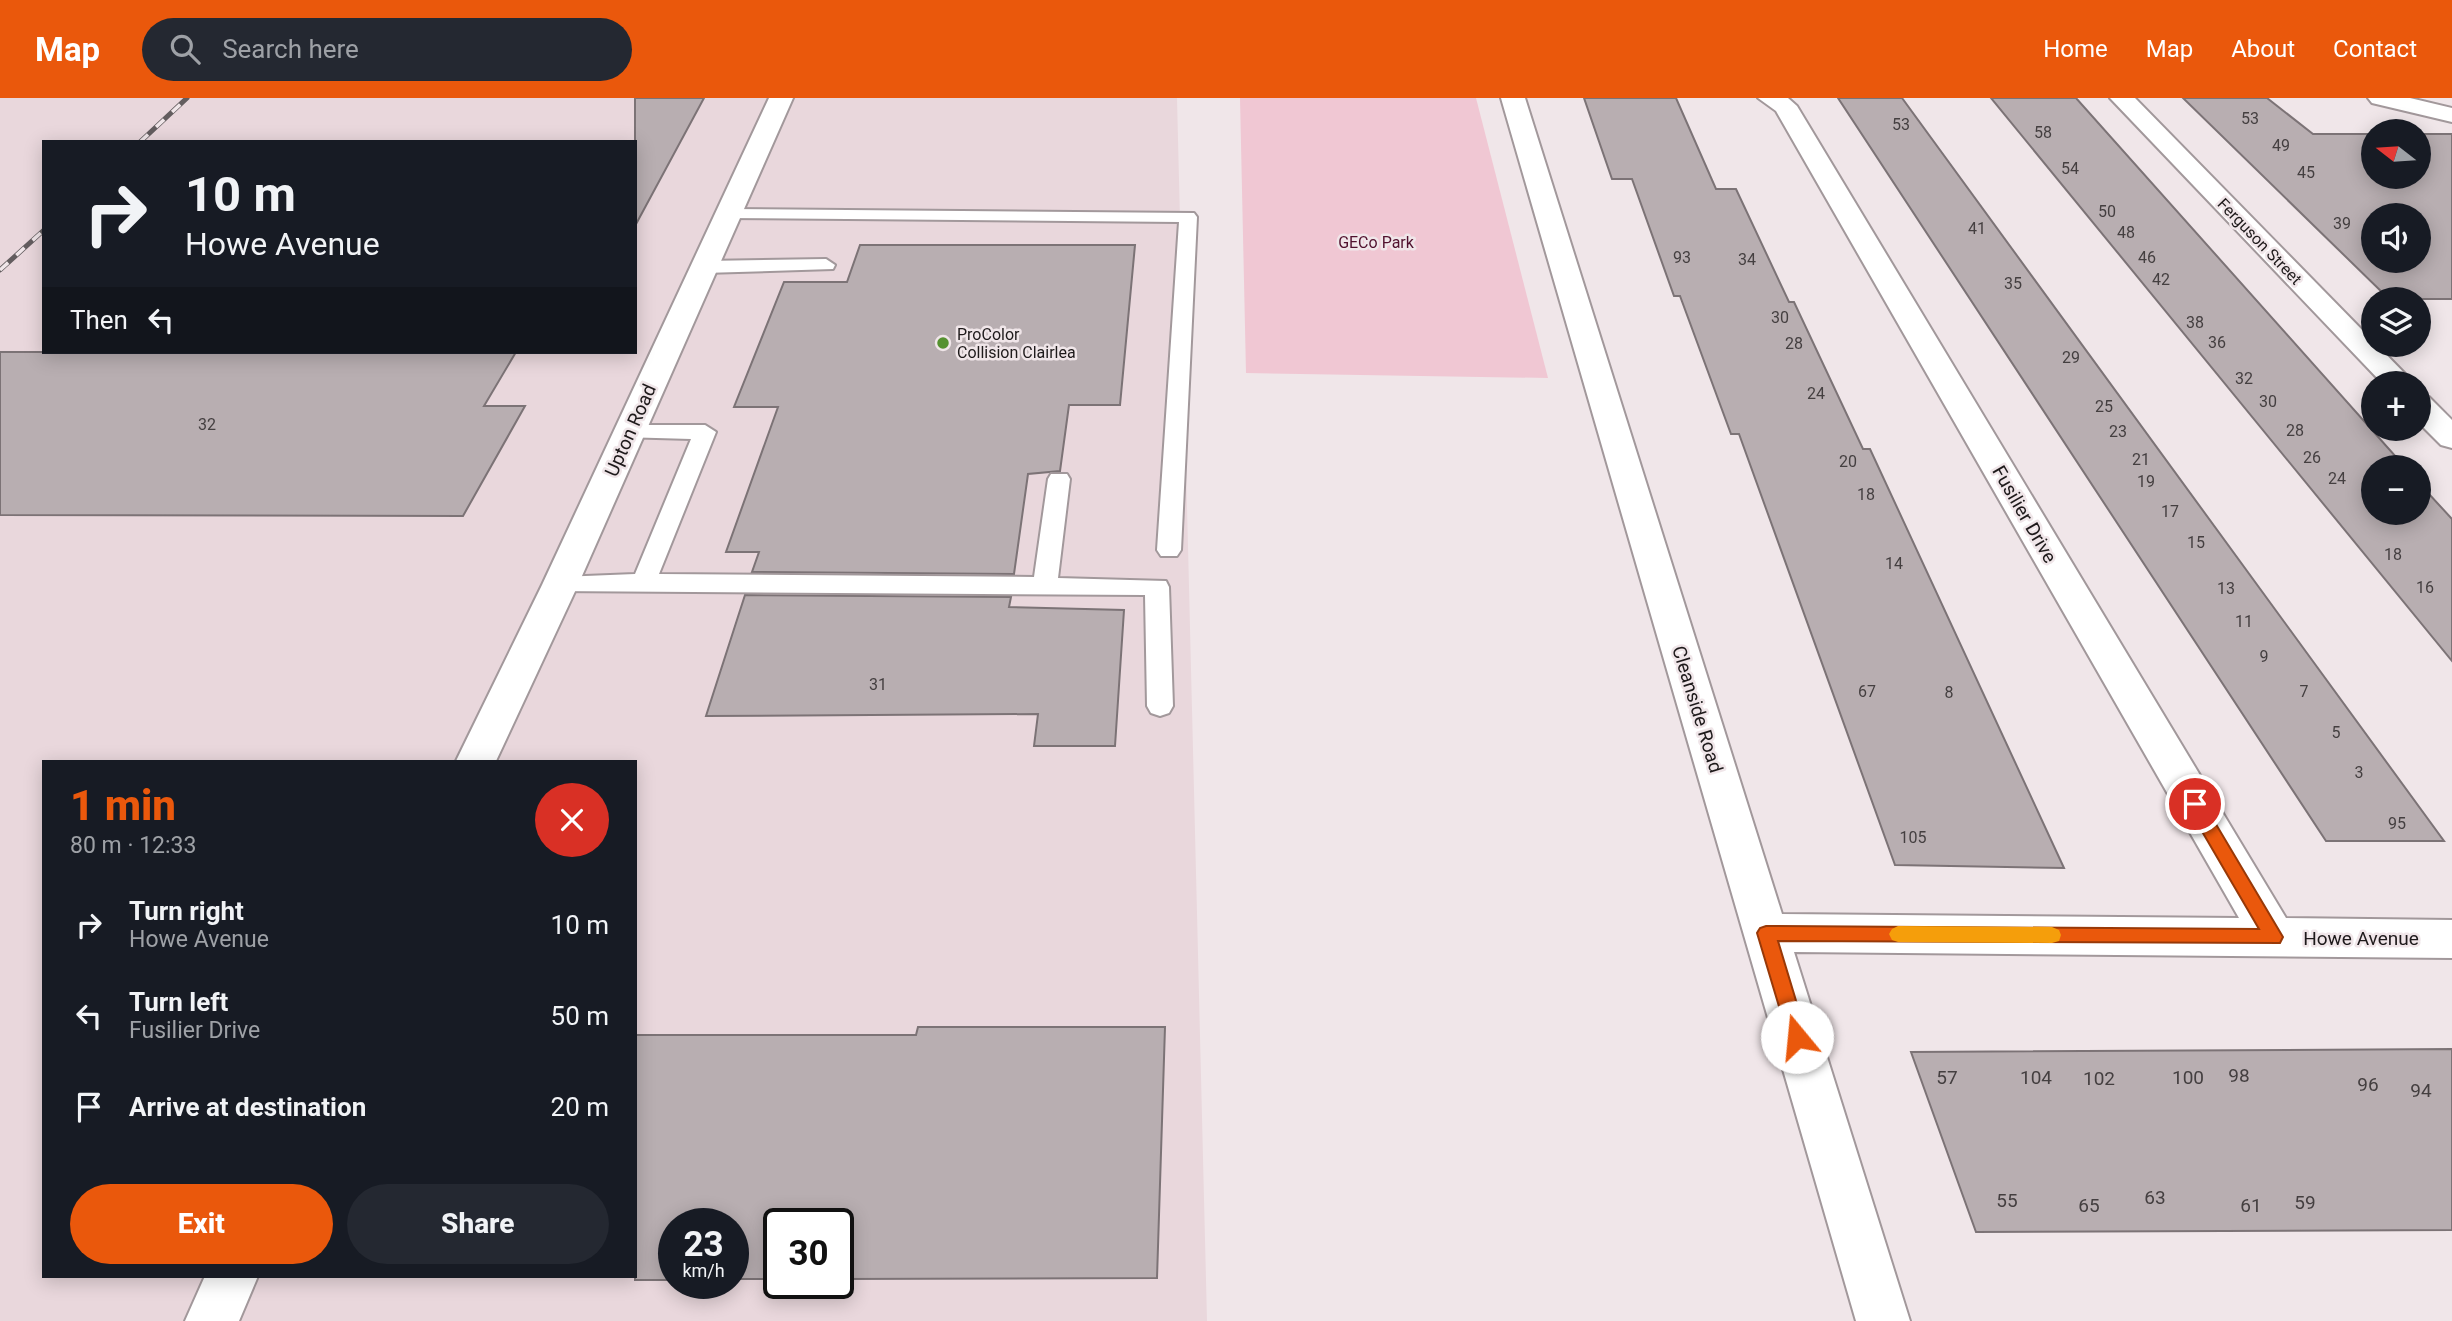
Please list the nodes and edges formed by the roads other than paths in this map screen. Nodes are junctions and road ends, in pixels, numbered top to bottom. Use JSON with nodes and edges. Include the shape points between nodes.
{"nodes":[{"id":1,"x":781,"y":98,"type":"edge"},
{"id":2,"x":1513,"y":98,"type":"edge"},
{"id":3,"x":1770,"y":98,"type":"edge"},
{"id":4,"x":2122,"y":98,"type":"edge"},
{"id":5,"x":2380,"y":98,"type":"edge"},
{"id":6,"x":2452,"y":115,"type":"edge"},
{"id":7,"x":728,"y":214,"type":"junction"},
{"id":8,"x":826,"y":265,"type":"dead end"},
{"id":9,"x":704,"y":267,"type":"junction"},
{"id":10,"x":2387,"y":371,"type":"edge"},
{"id":11,"x":2431,"y":417,"type":"edge"},
{"id":12,"x":629,"y":432,"type":"junction"},
{"id":13,"x":2452,"y":438,"type":"edge"},
{"id":14,"x":1059,"y":479,"type":"dead end"},
{"id":15,"x":1169,"y":550,"type":"dead end"},
{"id":16,"x":644,"y":582,"type":"junction"},
{"id":17,"x":560,"y":585,"type":"junction"},
{"id":18,"x":1045,"y":586,"type":"junction"},
{"id":19,"x":1160,"y":706,"type":"dead end"},
{"id":20,"x":476,"y":760,"type":"edge"},
{"id":21,"x":1766,"y":933,"type":"junction"},
{"id":22,"x":2273,"y":937,"type":"junction"},
{"id":23,"x":2452,"y":939,"type":"edge"},
{"id":24,"x":231,"y":1278,"type":"edge"},
{"id":25,"x":212,"y":1321,"type":"edge"},
{"id":26,"x":1883,"y":1321,"type":"edge"}],
"edges":[{"from":1,"to":7,"type":"street","name":"Upton Road"},
{"from":2,"to":21,"type":"street","name":"Cleanside Road"},
{"from":3,"to":22,"type":"street","name":"Fusilier Drive","via":[[1785,106]]},
{"from":4,"to":10,"type":"street","name":"Ferguson Street"},
{"from":5,"to":6,"type":"street"},
{"from":7,"to":9,"type":"street","name":"Upton Road"},
{"from":7,"to":15,"type":"lane","via":[[1188,217]]},
{"from":8,"to":9,"type":"lane"},
{"from":9,"to":12,"type":"street","name":"Upton Road"},
{"from":11,"to":13,"type":"street"},
{"from":12,"to":16,"type":"lane","via":[[705,432]]},
{"from":12,"to":17,"type":"street","name":"Upton Road"},
{"from":14,"to":18,"type":"lane"},
{"from":16,"to":17,"type":"lane"},
{"from":16,"to":18,"type":"lane"},
{"from":17,"to":20,"type":"street","name":"Upton Road"},
{"from":18,"to":19,"type":"lane","via":[[1157,587]]},
{"from":21,"to":22,"type":"street","name":"Howe Avenue"},
{"from":21,"to":26,"type":"street","name":"Cleanside Road"},
{"from":22,"to":23,"type":"street","name":"Howe Avenue"},
{"from":24,"to":25,"type":"street"}]}
